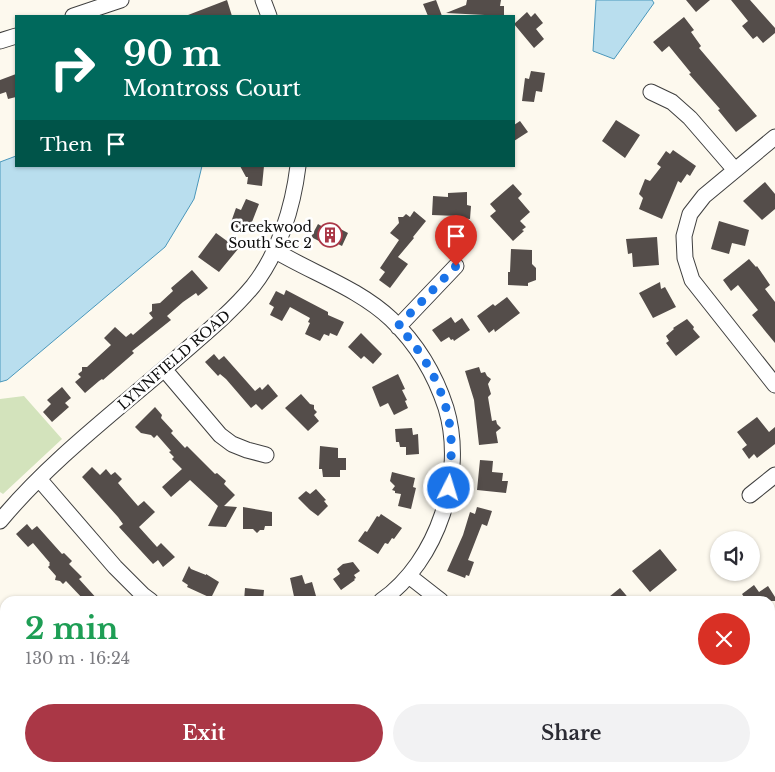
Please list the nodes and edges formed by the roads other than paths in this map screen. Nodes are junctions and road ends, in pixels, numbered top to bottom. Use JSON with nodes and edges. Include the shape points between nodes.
{"nodes":[{"id":1,"x":122,"y":0,"type":"edge"},
{"id":2,"x":263,"y":0,"type":"edge"},
{"id":3,"x":77,"y":15,"type":"edge"},
{"id":4,"x":269,"y":15,"type":"edge"},
{"id":5,"x":15,"y":36,"type":"edge"},
{"id":6,"x":0,"y":41,"type":"edge"},
{"id":7,"x":651,"y":92,"type":"dead end"},
{"id":8,"x":775,"y":137,"type":"edge"},
{"id":9,"x":298,"y":167,"type":"edge"},
{"id":10,"x":735,"y":170,"type":"junction"},
{"id":11,"x":274,"y":250,"type":"junction"},
{"id":12,"x":456,"y":266,"type":"dead end"},
{"id":13,"x":398,"y":326,"type":"junction"},
{"id":14,"x":164,"y":369,"type":"junction"},
{"id":15,"x":775,"y":385,"type":"edge"},
{"id":16,"x":266,"y":455,"type":"dead end"},
{"id":17,"x":775,"y":475,"type":"edge"},
{"id":18,"x":39,"y":479,"type":"junction"},
{"id":19,"x":750,"y":496,"type":"dead end"},
{"id":20,"x":0,"y":521,"type":"edge"},
{"id":21,"x":409,"y":576,"type":"junction"},
{"id":22,"x":144,"y":596,"type":"edge"},
{"id":23,"x":388,"y":596,"type":"edge"},
{"id":24,"x":435,"y":596,"type":"edge"}],
"edges":[{"from":1,"to":3,"type":"street"},
{"from":2,"to":4,"type":"street"},
{"from":5,"to":6,"type":"street"},
{"from":7,"to":10,"type":"street","via":[[672,102],[690,118]]},
{"from":8,"to":10,"type":"street"},
{"from":9,"to":11,"type":"street","name":"LYNNFIELD ROAD","via":[[288,214]]},
{"from":10,"to":15,"type":"street","via":[[704,196],[690,214],[684,236],[685,258],[692,280]]},
{"from":11,"to":13,"type":"street","via":[[349,289]]},
{"from":11,"to":14,"type":"street","name":"LYNNFIELD ROAD","via":[[253,286],[232,309]]},
{"from":12,"to":13,"type":"street"},
{"from":13,"to":21,"type":"street","via":[[426,362],[437,385],[451,437],[449,488],[442,516],[429,546]]},
{"from":14,"to":16,"type":"street","via":[[220,435],[232,444]]},
{"from":14,"to":18,"type":"street","name":"LYNNFIELD ROAD"},
{"from":17,"to":19,"type":"street"},
{"from":18,"to":20,"type":"street","name":"LYNNFIELD ROAD"},
{"from":18,"to":22,"type":"street"},
{"from":21,"to":23,"type":"street"},
{"from":21,"to":24,"type":"street"}]}
